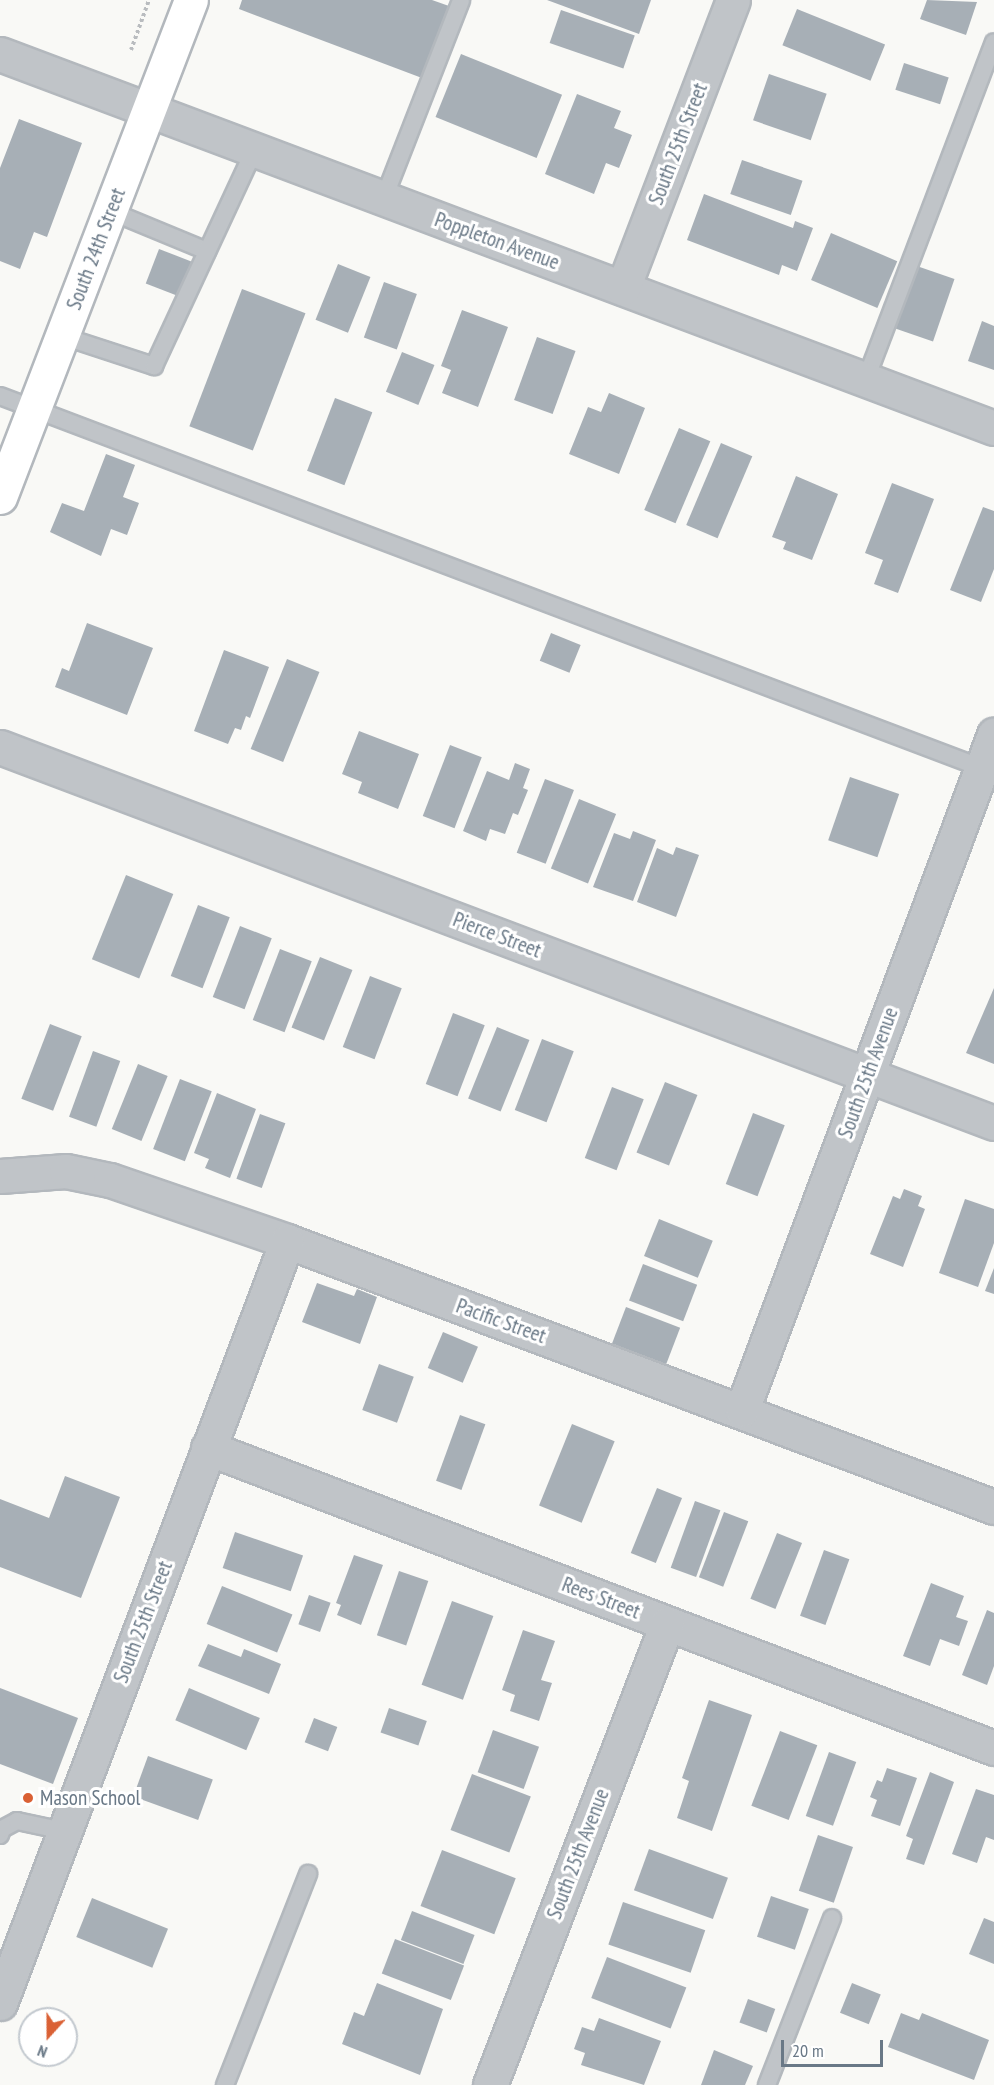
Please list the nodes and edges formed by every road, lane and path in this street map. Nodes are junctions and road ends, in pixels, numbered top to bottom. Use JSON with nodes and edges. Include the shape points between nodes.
{"nodes":[{"id":1,"x":149,"y":0,"type":"edge"},
{"id":2,"x":191,"y":0,"type":"edge"},
{"id":3,"x":461,"y":0,"type":"edge"},
{"id":4,"x":733,"y":0,"type":"edge"},
{"id":5,"x":994,"y":42,"type":"edge"},
{"id":6,"x":130,"y":50,"type":"dead end"},
{"id":7,"x":0,"y":54,"type":"edge"},
{"id":8,"x":149,"y":110,"type":"junction"},
{"id":9,"x":254,"y":151,"type":"junction"},
{"id":10,"x":384,"y":198,"type":"junction"},
{"id":11,"x":110,"y":211,"type":"junction"},
{"id":12,"x":207,"y":251,"type":"junction"},
{"id":13,"x":623,"y":288,"type":"junction"},
{"id":14,"x":62,"y":336,"type":"junction"},
{"id":15,"x":866,"y":379,"type":"junction"},
{"id":16,"x":0,"y":396,"type":"edge"},
{"id":17,"x":34,"y":409,"type":"junction"},
{"id":18,"x":994,"y":428,"type":"edge"},
{"id":19,"x":0,"y":497,"type":"edge"},
{"id":20,"x":994,"y":735,"type":"edge"},
{"id":21,"x":0,"y":747,"type":"edge"},
{"id":22,"x":988,"y":770,"type":"edge"},
{"id":23,"x":867,"y":1075,"type":"junction"},
{"id":24,"x":994,"y":1123,"type":"edge"},
{"id":25,"x":0,"y":1176,"type":"edge"},
{"id":26,"x":287,"y":1241,"type":"junction"},
{"id":27,"x":741,"y":1410,"type":"junction"},
{"id":28,"x":208,"y":1448,"type":"junction"},
{"id":29,"x":994,"y":1507,"type":"edge"},
{"id":30,"x":667,"y":1624,"type":"junction"},
{"id":31,"x":994,"y":1748,"type":"edge"},
{"id":32,"x":64,"y":1831,"type":"junction"},
{"id":33,"x":0,"y":1835,"type":"edge"},
{"id":34,"x":308,"y":1874,"type":"dead end"},
{"id":35,"x":832,"y":1918,"type":"dead end"},
{"id":36,"x":0,"y":2003,"type":"edge"},
{"id":37,"x":225,"y":2085,"type":"edge"},
{"id":38,"x":490,"y":2085,"type":"edge"},
{"id":39,"x":767,"y":2085,"type":"edge"}],
"edges":[{"from":1,"to":6,"type":"path"},
{"from":2,"to":8,"type":"main road","name":"South 24th Street"},
{"from":3,"to":10,"type":"lane"},
{"from":4,"to":13,"type":"street","name":"South 25th Street"},
{"from":5,"to":15,"type":"lane"},
{"from":7,"to":8,"type":"street","name":"Poppleton Avenue"},
{"from":8,"to":9,"type":"street","name":"Poppleton Avenue"},
{"from":8,"to":11,"type":"main road","name":"South 24th Street"},
{"from":9,"to":10,"type":"street","name":"Poppleton Avenue"},
{"from":9,"to":12,"type":"lane"},
{"from":10,"to":13,"type":"street","name":"Poppleton Avenue"},
{"from":11,"to":12,"type":"lane"},
{"from":11,"to":14,"type":"main road","name":"South 24th Street"},
{"from":12,"to":14,"type":"lane","via":[[154,366]]},
{"from":13,"to":15,"type":"street","name":"Poppleton Avenue"},
{"from":14,"to":17,"type":"main road","name":"South 24th Street"},
{"from":15,"to":18,"type":"street","name":"Poppleton Avenue"},
{"from":16,"to":17,"type":"lane"},
{"from":17,"to":19,"type":"main road","name":"South 24th Street"},
{"from":17,"to":22,"type":"lane"},
{"from":20,"to":22,"type":"street","name":"South 25th Avenue"},
{"from":21,"to":23,"type":"street","name":"Pierce Street"},
{"from":22,"to":23,"type":"street","name":"South 25th Avenue"},
{"from":23,"to":24,"type":"street","name":"Pierce Street"},
{"from":23,"to":27,"type":"street","name":"South 25th Avenue"},
{"from":25,"to":26,"type":"street","name":"Pacific Street","via":[[66,1171],[110,1180]]},
{"from":26,"to":27,"type":"street","name":"Pacific Street"},
{"from":26,"to":28,"type":"street","name":"South 25th Street"},
{"from":27,"to":29,"type":"street","name":"Pacific Street"},
{"from":28,"to":30,"type":"street","name":"Rees Street"},
{"from":28,"to":32,"type":"street","name":"South 25th Street"},
{"from":30,"to":31,"type":"street","name":"Rees Street"},
{"from":30,"to":38,"type":"street","name":"South 25th Avenue"},
{"from":32,"to":33,"type":"lane","via":[[17,1821],[2,1828]]},
{"from":32,"to":36,"type":"street","name":"South 25th Street"},
{"from":34,"to":37,"type":"lane"},
{"from":35,"to":39,"type":"lane"}]}
